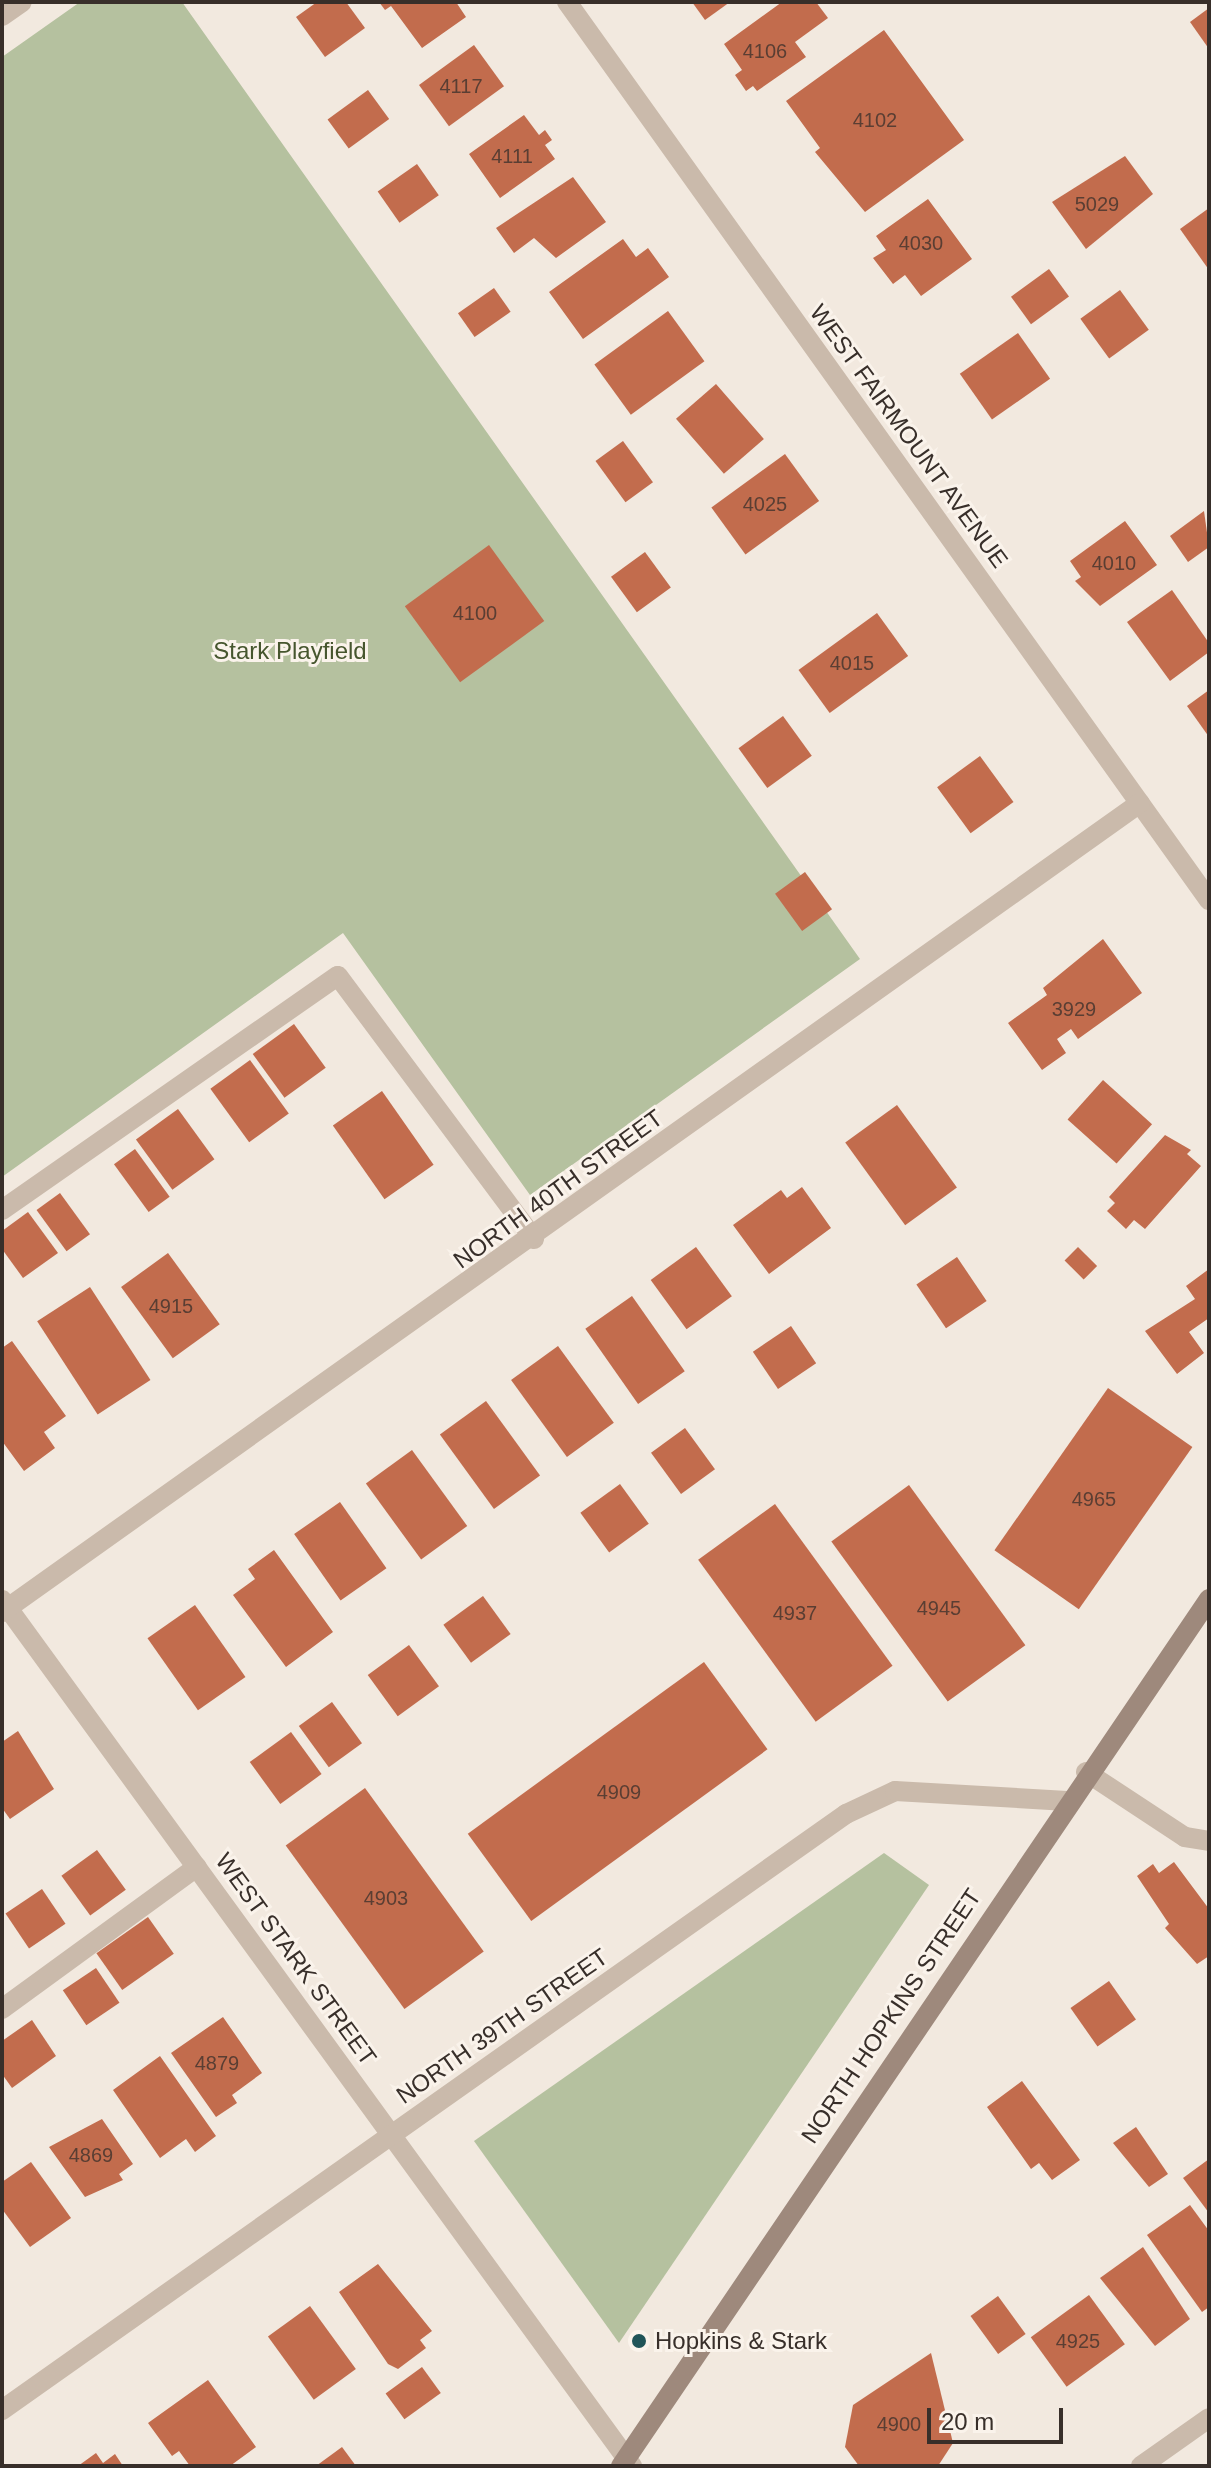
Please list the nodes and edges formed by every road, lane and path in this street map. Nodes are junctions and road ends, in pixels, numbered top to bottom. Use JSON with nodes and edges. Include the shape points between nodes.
{"nodes":[{"id":1,"x":22,"y":2,"type":"edge"},
{"id":2,"x":567,"y":2,"type":"edge"},
{"id":3,"x":2,"y":16,"type":"edge"},
{"id":4,"x":1140,"y":803,"type":"junction"},
{"id":5,"x":1209,"y":900,"type":"edge"},
{"id":6,"x":2,"y":1210,"type":"edge"},
{"id":7,"x":534,"y":1239,"type":"junction"},
{"id":8,"x":1209,"y":1599,"type":"edge"},
{"id":9,"x":4,"y":1607,"type":"edge"},
{"id":10,"x":1086,"y":1772,"type":"junction"},
{"id":11,"x":1067,"y":1801,"type":"junction"},
{"id":12,"x":1209,"y":1841,"type":"edge"},
{"id":13,"x":197,"y":1867,"type":"junction"},
{"id":14,"x":2,"y":2009,"type":"edge"},
{"id":15,"x":392,"y":2135,"type":"junction"},
{"id":16,"x":2,"y":2410,"type":"edge"},
{"id":17,"x":1209,"y":2418,"type":"edge"},
{"id":18,"x":626,"y":2463,"type":"edge"},
{"id":19,"x":1141,"y":2466,"type":"edge"}],
"edges":[{"from":1,"to":3,"type":"street"},
{"from":2,"to":4,"type":"street","name":"WEST FAIRMOUNT AVENUE"},
{"from":4,"to":5,"type":"street","name":"WEST FAIRMOUNT AVENUE"},
{"from":4,"to":7,"type":"street","name":"NORTH 40TH STREET"},
{"from":6,"to":7,"type":"street","via":[[338,976]]},
{"from":7,"to":9,"type":"street","name":"NORTH 40TH STREET"},
{"from":8,"to":10,"type":"main road","name":"NORTH HOPKINS STREET"},
{"from":9,"to":13,"type":"street","name":"WEST STARK STREET"},
{"from":10,"to":11,"type":"main road","name":"NORTH HOPKINS STREET"},
{"from":10,"to":12,"type":"street","via":[[1185,1837]]},
{"from":11,"to":15,"type":"street","name":"NORTH 39TH STREET","via":[[895,1791],[846,1814]]},
{"from":11,"to":18,"type":"main road","name":"NORTH HOPKINS STREET"},
{"from":13,"to":14,"type":"street"},
{"from":13,"to":15,"type":"street","name":"WEST STARK STREET"},
{"from":15,"to":16,"type":"street","name":"NORTH 39TH STREET"},
{"from":15,"to":18,"type":"street","name":"WEST STARK STREET"},
{"from":17,"to":19,"type":"street"}]}
